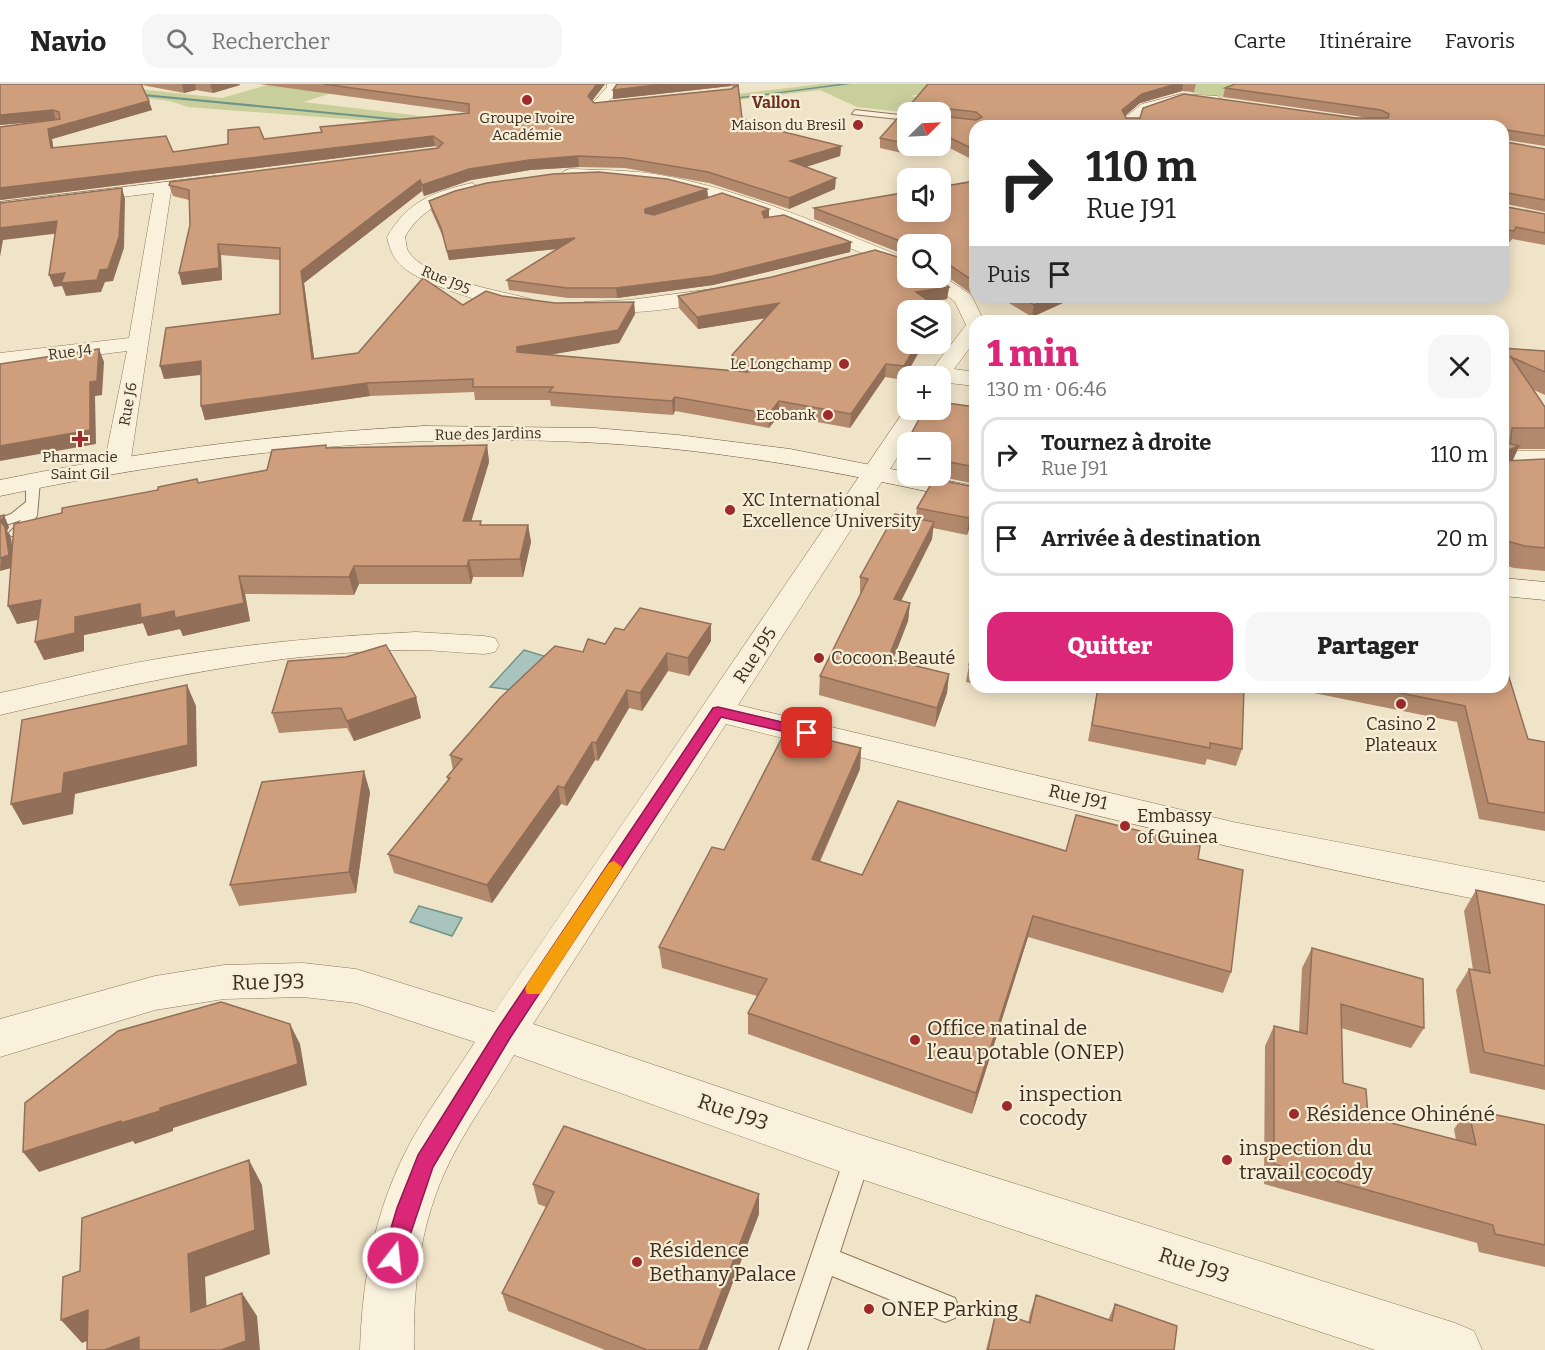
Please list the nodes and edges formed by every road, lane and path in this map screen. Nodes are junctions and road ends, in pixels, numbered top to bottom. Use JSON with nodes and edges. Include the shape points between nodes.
{"nodes":[{"id":1,"x":613,"y":84,"type":"edge"},
{"id":2,"x":652,"y":102,"type":"edge"},
{"id":3,"x":1229,"y":102,"type":"edge"},
{"id":4,"x":855,"y":112,"type":"dead end"},
{"id":5,"x":897,"y":117,"type":"edge"},
{"id":6,"x":1130,"y":120,"type":"edge"},
{"id":7,"x":549,"y":176,"type":"edge"},
{"id":8,"x":234,"y":179,"type":"edge"},
{"id":9,"x":486,"y":185,"type":"edge"},
{"id":10,"x":163,"y":188,"type":"junction"},
{"id":11,"x":730,"y":195,"type":"junction"},
{"id":12,"x":708,"y":202,"type":"edge"},
{"id":13,"x":0,"y":207,"type":"edge"},
{"id":14,"x":874,"y":253,"type":"junction"},
{"id":15,"x":851,"y":259,"type":"edge"},
{"id":16,"x":897,"y":262,"type":"edge"},
{"id":17,"x":949,"y":288,"type":"edge"},
{"id":18,"x":741,"y":290,"type":"edge"},
{"id":19,"x":539,"y":304,"type":"edge"},
{"id":20,"x":570,"y":306,"type":"edge"},
{"id":21,"x":971,"y":315,"type":"edge"},
{"id":22,"x":969,"y":334,"type":"edge"},
{"id":23,"x":140,"y":343,"type":"junction"},
{"id":24,"x":0,"y":360,"type":"edge"},
{"id":25,"x":946,"y":366,"type":"edge"},
{"id":26,"x":951,"y":377,"type":"edge"},
{"id":27,"x":969,"y":379,"type":"edge"},
{"id":28,"x":909,"y":420,"type":"edge"},
{"id":29,"x":1509,"y":458,"type":"edge"},
{"id":30,"x":1545,"y":458,"type":"edge"},
{"id":31,"x":117,"y":465,"type":"junction"},
{"id":32,"x":875,"y":473,"type":"junction"},
{"id":33,"x":0,"y":488,"type":"edge"},
{"id":34,"x":33,"y":492,"type":"junction"},
{"id":35,"x":969,"y":493,"type":"edge"},
{"id":36,"x":0,"y":523,"type":"edge"},
{"id":37,"x":16,"y":533,"type":"edge"},
{"id":38,"x":1509,"y":588,"type":"edge"},
{"id":39,"x":1545,"y":591,"type":"edge"},
{"id":40,"x":484,"y":645,"type":"dead end"},
{"id":41,"x":0,"y":704,"type":"edge"},
{"id":42,"x":718,"y":711,"type":"junction"},
{"id":43,"x":1545,"y":897,"type":"edge"},
{"id":44,"x":504,"y":1033,"type":"junction"},
{"id":45,"x":0,"y":1038,"type":"edge"},
{"id":46,"x":858,"y":1156,"type":"junction"},
{"id":47,"x":824,"y":1259,"type":"junction"},
{"id":48,"x":945,"y":1308,"type":"dead end"},
{"id":49,"x":387,"y":1350,"type":"edge"},
{"id":50,"x":793,"y":1350,"type":"edge"},
{"id":51,"x":1455,"y":1350,"type":"edge"}],
"edges":[{"from":1,"to":2,"type":"street","via":[[600,107]]},
{"from":3,"to":6,"type":"street","via":[[1171,98],[1135,113]]},
{"from":4,"to":5,"type":"lane"},
{"from":7,"to":11,"type":"street","via":[[650,176]]},
{"from":8,"to":10,"type":"street"},
{"from":9,"to":19,"type":"street","name":"Rue J95","via":[[456,192],[412,213],[395,238],[400,253],[413,266],[455,286],[502,300]]},
{"from":10,"to":13,"type":"street"},
{"from":10,"to":23,"type":"street","name":"Rue J6"},
{"from":11,"to":12,"type":"lane"},
{"from":11,"to":14,"type":"street"},
{"from":14,"to":15,"type":"street"},
{"from":14,"to":16,"type":"street"},
{"from":17,"to":21,"type":"street","via":[[964,299]]},
{"from":18,"to":20,"type":"street","via":[[663,303]]},
{"from":22,"to":25,"type":"street"},
{"from":23,"to":24,"type":"street","name":"Rue J4"},
{"from":23,"to":31,"type":"street","name":"Rue J6"},
{"from":26,"to":27,"type":"street"},
{"from":28,"to":32,"type":"street","name":"Rue J95"},
{"from":29,"to":30,"type":"street"},
{"from":31,"to":32,"type":"street","name":"Rue des Jardins","via":[[301,442],[534,432],[681,442]]},
{"from":31,"to":34,"type":"street","name":"Rue des Jardins"},
{"from":32,"to":35,"type":"street","name":"Rue des Jardins"},
{"from":32,"to":42,"type":"street","name":"Rue J95"},
{"from":33,"to":34,"type":"street","name":"Rue des Jardins"},
{"from":34,"to":36,"type":"lane","via":[[16,517]]},
{"from":34,"to":37,"type":"lane","via":[[32,518]]},
{"from":38,"to":39,"type":"street"},
{"from":40,"to":41,"type":"street","via":[[416,641],[241,656],[154,669]]},
{"from":42,"to":43,"type":"street","name":"Rue J91","via":[[1322,855]]},
{"from":42,"to":44,"type":"street","name":"Rue J95"},
{"from":44,"to":45,"type":"street","name":"Rue J93","via":[[356,986],[303,980],[224,982],[155,993]]},
{"from":44,"to":46,"type":"street","name":"Rue J93"},
{"from":44,"to":49,"type":"street","name":"Rue J95","via":[[425,1162],[407,1208],[393,1258],[387,1303]]},
{"from":46,"to":47,"type":"lane"},
{"from":46,"to":51,"type":"street","name":"Rue J93"},
{"from":47,"to":48,"type":"lane"},
{"from":47,"to":50,"type":"lane"}]}
